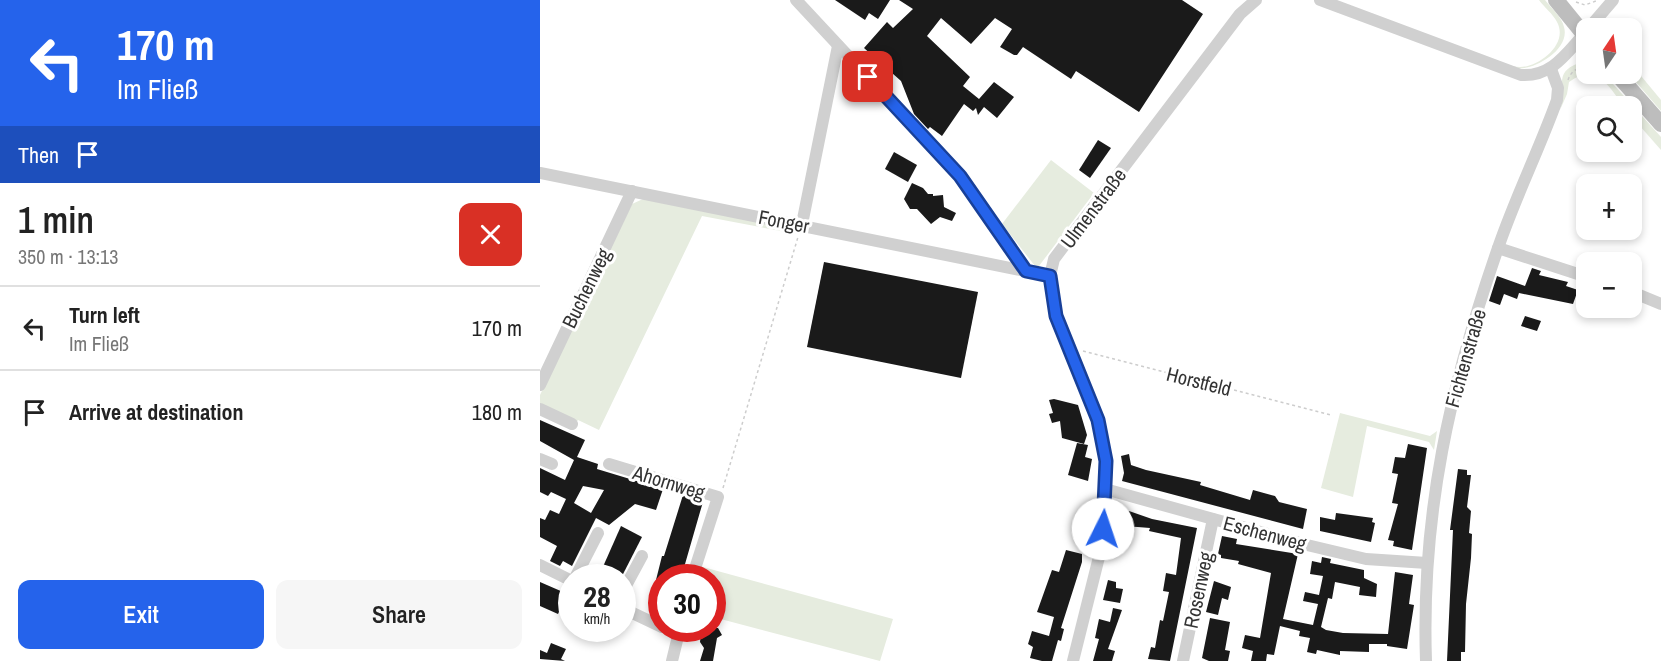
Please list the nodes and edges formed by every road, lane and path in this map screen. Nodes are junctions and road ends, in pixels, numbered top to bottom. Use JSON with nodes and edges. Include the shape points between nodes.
{"nodes":[{"id":1,"x":796,"y":0,"type":"edge"},
{"id":2,"x":1256,"y":0,"type":"edge"},
{"id":3,"x":1320,"y":0,"type":"edge"},
{"id":4,"x":1556,"y":0,"type":"edge"},
{"id":5,"x":1573,"y":0,"type":"edge"},
{"id":6,"x":1598,"y":0,"type":"edge"},
{"id":7,"x":1613,"y":0,"type":"edge"},
{"id":8,"x":1599,"y":18,"type":"edge"},
{"id":9,"x":1576,"y":21,"type":"edge"},
{"id":10,"x":1576,"y":44,"type":"edge"},
{"id":11,"x":838,"y":46,"type":"junction"},
{"id":12,"x":1551,"y":69,"type":"junction"},
{"id":13,"x":1576,"y":69,"type":"edge"},
{"id":14,"x":1572,"y":71,"type":"dead end"},
{"id":15,"x":1626,"y":84,"type":"edge"},
{"id":16,"x":1661,"y":124,"type":"edge"},
{"id":17,"x":540,"y":173,"type":"edge"},
{"id":18,"x":632,"y":191,"type":"junction"},
{"id":19,"x":802,"y":224,"type":"junction"},
{"id":20,"x":1498,"y":248,"type":"junction"},
{"id":21,"x":1026,"y":271,"type":"junction"},
{"id":22,"x":1576,"y":273,"type":"edge"},
{"id":23,"x":1050,"y":276,"type":"junction"},
{"id":24,"x":1642,"y":296,"type":"edge"},
{"id":25,"x":1661,"y":304,"type":"edge"},
{"id":26,"x":1067,"y":347,"type":"junction"},
{"id":27,"x":540,"y":385,"type":"edge"},
{"id":28,"x":540,"y":410,"type":"edge"},
{"id":29,"x":1331,"y":415,"type":"dead end"},
{"id":30,"x":572,"y":424,"type":"dead end"},
{"id":31,"x":540,"y":459,"type":"edge"},
{"id":32,"x":552,"y":464,"type":"dead end"},
{"id":33,"x":609,"y":464,"type":"dead end"},
{"id":34,"x":1105,"y":489,"type":"junction"},
{"id":35,"x":718,"y":497,"type":"junction"},
{"id":36,"x":1213,"y":519,"type":"junction"},
{"id":37,"x":598,"y":533,"type":"dead end"},
{"id":38,"x":642,"y":556,"type":"dead end"},
{"id":39,"x":1427,"y":563,"type":"junction"},
{"id":40,"x":582,"y":564,"type":"edge"},
{"id":41,"x":696,"y":564,"type":"edge"},
{"id":42,"x":540,"y":565,"type":"edge"},
{"id":43,"x":636,"y":567,"type":"edge"},
{"id":44,"x":558,"y":575,"type":"edge"},
{"id":45,"x":677,"y":642,"type":"edge"},
{"id":46,"x":672,"y":661,"type":"edge"},
{"id":47,"x":1073,"y":661,"type":"edge"},
{"id":48,"x":1183,"y":661,"type":"edge"},
{"id":49,"x":1426,"y":661,"type":"edge"}],
"edges":[{"from":1,"to":11,"type":"street"},
{"from":2,"to":23,"type":"street","name":"Ulmenstraße","via":[[1240,14],[1054,260]]},
{"from":3,"to":12,"type":"street","via":[[1514,73],[1534,75]]},
{"from":4,"to":9,"type":"street"},
{"from":5,"to":6,"type":"path","via":[[1585,5]]},
{"from":7,"to":8,"type":"street"},
{"from":10,"to":12,"type":"street"},
{"from":11,"to":19,"type":"street"},
{"from":11,"to":21,"type":"street","via":[[960,176]]},
{"from":12,"to":20,"type":"street","name":"Fichtenstraße","via":[[1558,88],[1557,100]]},
{"from":13,"to":14,"type":"path"},
{"from":15,"to":16,"type":"street"},
{"from":17,"to":18,"type":"street","name":"Fonger"},
{"from":18,"to":19,"type":"street","name":"Fonger"},
{"from":18,"to":27,"type":"street","name":"Buchenweg"},
{"from":19,"to":21,"type":"street","name":"Fonger"},
{"from":19,"to":35,"type":"path"},
{"from":20,"to":22,"type":"street"},
{"from":20,"to":39,"type":"street","name":"Fichtenstraße","via":[[1453,392],[1434,488]]},
{"from":21,"to":23,"type":"street","name":"Fonger"},
{"from":23,"to":26,"type":"street","via":[[1056,316]]},
{"from":24,"to":25,"type":"street"},
{"from":26,"to":29,"type":"path","name":"Horstfeld"},
{"from":26,"to":34,"type":"street","via":[[1098,420],[1106,461]]},
{"from":28,"to":30,"type":"street"},
{"from":31,"to":32,"type":"street"},
{"from":33,"to":35,"type":"street","name":"Ahornweg"},
{"from":34,"to":36,"type":"street","name":"Eschenweg"},
{"from":34,"to":47,"type":"street","via":[[1101,549]]},
{"from":35,"to":41,"type":"street","name":"Ahornweg"},
{"from":36,"to":39,"type":"street","name":"Eschenweg","via":[[1366,559]]},
{"from":36,"to":48,"type":"street","name":"Rosenweg"},
{"from":37,"to":40,"type":"street"},
{"from":38,"to":43,"type":"street"},
{"from":39,"to":49,"type":"street","name":"Fichtenstraße"},
{"from":42,"to":44,"type":"street"},
{"from":45,"to":46,"type":"street"}]}
